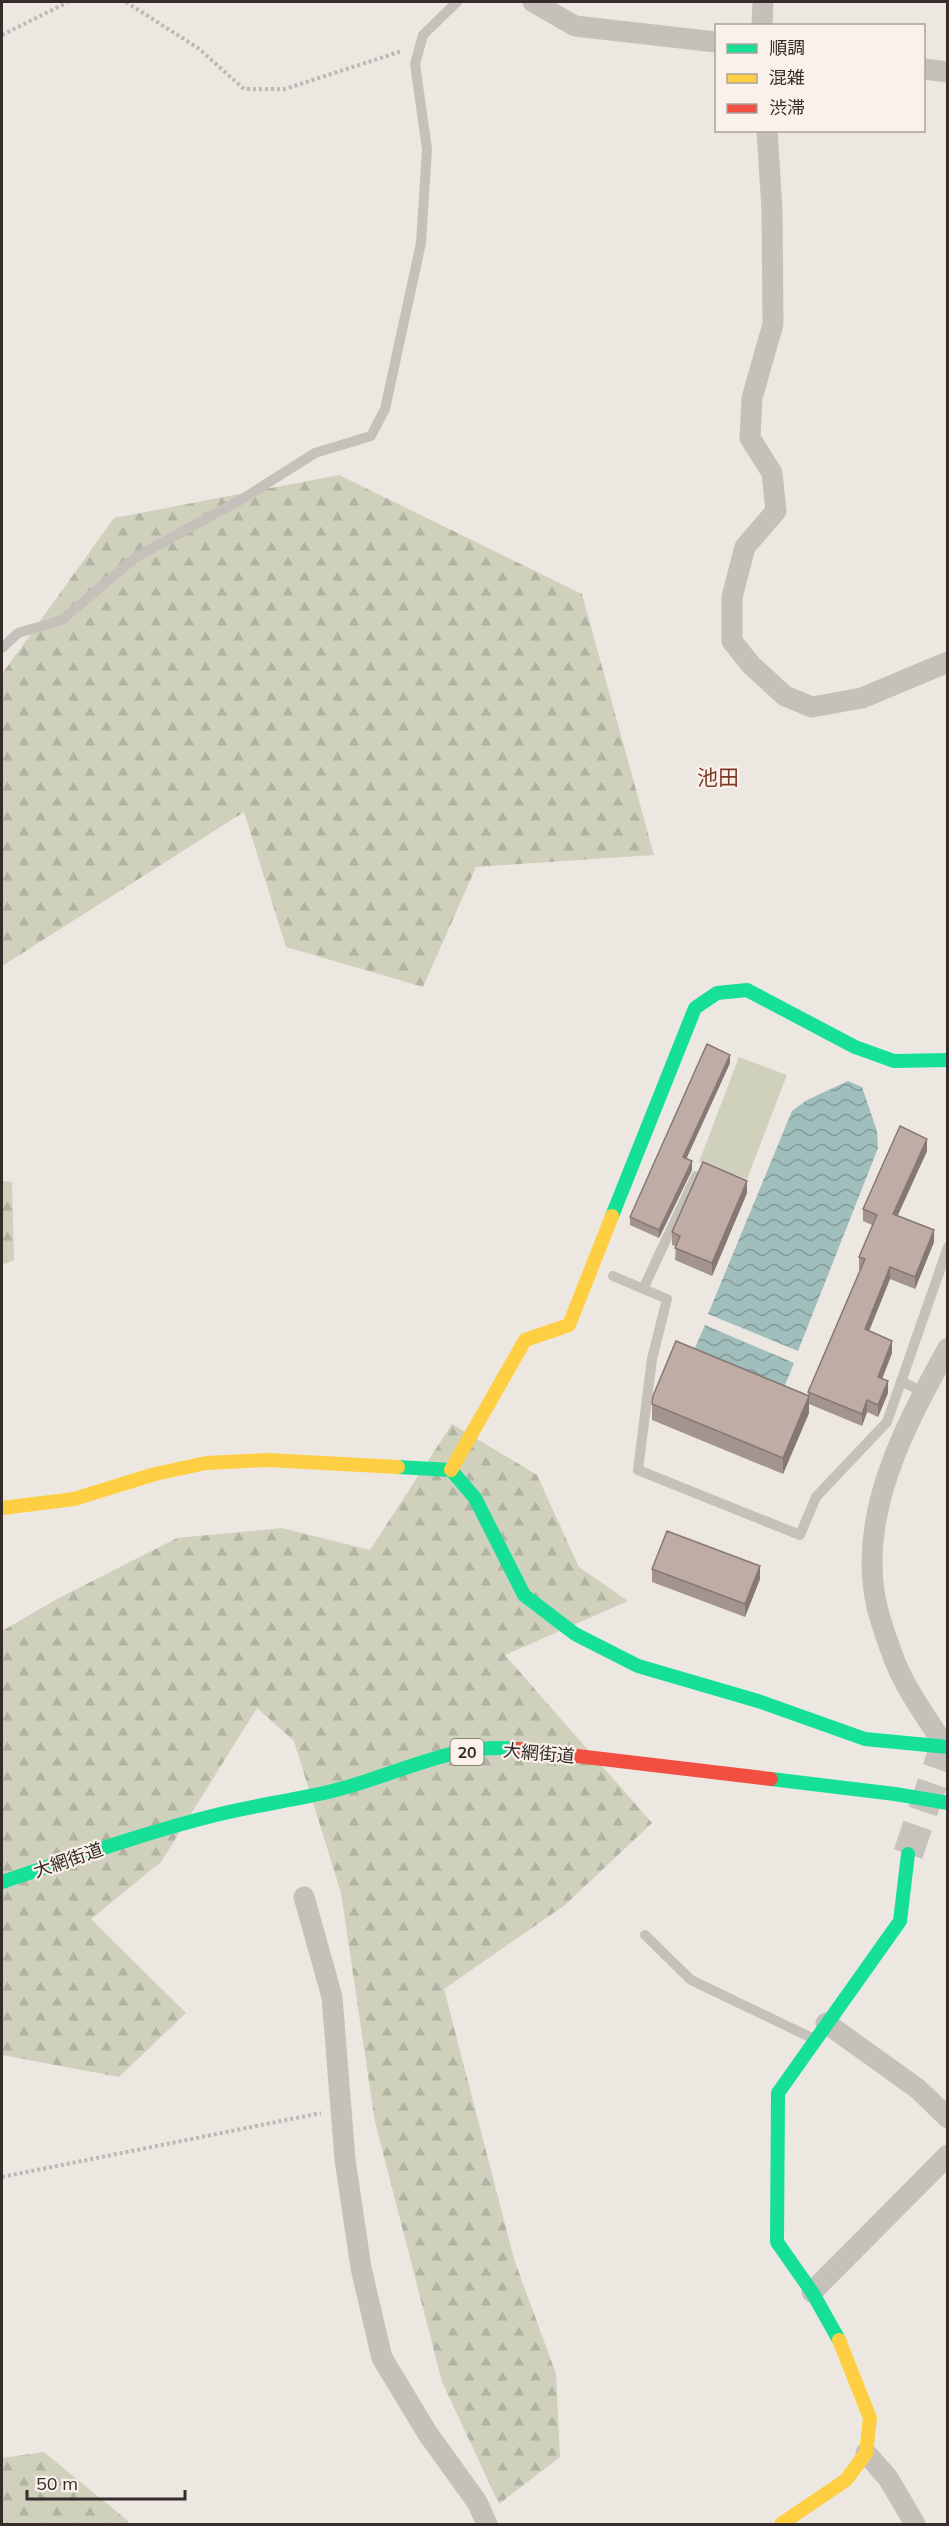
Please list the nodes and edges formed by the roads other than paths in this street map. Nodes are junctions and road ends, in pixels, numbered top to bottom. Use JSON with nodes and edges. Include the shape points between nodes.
{"nodes":[{"id":1,"x":457,"y":2,"type":"edge"},
{"id":2,"x":533,"y":2,"type":"edge"},
{"id":3,"x":763,"y":2,"type":"edge"},
{"id":4,"x":762,"y":24,"type":"edge"},
{"id":5,"x":715,"y":42,"type":"edge"},
{"id":6,"x":925,"y":69,"type":"edge"},
{"id":7,"x":948,"y":72,"type":"edge"},
{"id":8,"x":766,"y":132,"type":"edge"},
{"id":9,"x":2,"y":648,"type":"edge"},
{"id":10,"x":948,"y":662,"type":"edge"},
{"id":11,"x":948,"y":1060,"type":"edge"},
{"id":12,"x":696,"y":1176,"type":"edge"},
{"id":13,"x":948,"y":1247,"type":"edge"},
{"id":14,"x":613,"y":1276,"type":"dead end"},
{"id":15,"x":643,"y":1289,"type":"junction"},
{"id":16,"x":948,"y":1348,"type":"edge"},
{"id":17,"x":901,"y":1381,"type":"junction"},
{"id":18,"x":923,"y":1392,"type":"junction"},
{"id":19,"x":451,"y":1470,"type":"junction"},
{"id":20,"x":2,"y":1508,"type":"edge"},
{"id":21,"x":946,"y":1746,"type":"edge"},
{"id":22,"x":948,"y":1803,"type":"edge"},
{"id":23,"x":908,"y":1854,"type":"tunnel mouth"},
{"id":24,"x":2,"y":1882,"type":"edge"},
{"id":25,"x":304,"y":1897,"type":"dead end"},
{"id":26,"x":645,"y":1935,"type":"dead end"},
{"id":27,"x":821,"y":2032,"type":"junction"},
{"id":28,"x":948,"y":2118,"type":"edge"},
{"id":29,"x":948,"y":2155,"type":"edge"},
{"id":30,"x":812,"y":2292,"type":"junction"},
{"id":31,"x":866,"y":2453,"type":"junction"},
{"id":32,"x":487,"y":2524,"type":"edge"},
{"id":33,"x":781,"y":2524,"type":"edge"},
{"id":34,"x":915,"y":2524,"type":"edge"}],
"edges":[{"from":1,"to":9,"type":"lane","via":[[423,35],[415,64],[426,149],[421,243],[385,409],[371,436],[315,453],[136,558],[62,620],[18,633]]},
{"from":2,"to":5,"type":"street","via":[[575,26]]},
{"from":3,"to":4,"type":"street"},
{"from":6,"to":7,"type":"street"},
{"from":8,"to":10,"type":"street","via":[[772,210],[773,324],[752,398],[750,438],[772,473],[776,511],[745,548],[732,597],[732,641],[785,696],[812,707],[862,698]]},
{"from":11,"to":19,"type":"street","via":[[894,1061],[864,1051],[747,990],[717,993],[695,1008],[569,1325],[525,1340]]},
{"from":12,"to":15,"type":"lane"},
{"from":13,"to":17,"type":"lane"},
{"from":14,"to":15,"type":"lane"},
{"from":15,"to":17,"type":"lane","via":[[667,1299],[651,1359],[638,1470],[800,1535],[816,1497],[887,1422]]},
{"from":16,"to":18,"type":"street"},
{"from":17,"to":18,"type":"lane"},
{"from":18,"to":21,"type":"street","via":[[890,1466],[876,1514],[873,1561],[877,1606],[895,1660]]},
{"from":19,"to":20,"type":"street","via":[[268,1460],[206,1463],[74,1499]]},
{"from":19,"to":21,"type":"street","via":[[475,1498],[524,1595],[575,1634],[638,1666],[758,1701],[865,1739]]},
{"from":22,"to":24,"type":"street","name":"大網街道","number":"20","via":[[503,1747],[458,1753],[334,1791],[220,1814]]},
{"from":23,"to":27,"type":"street","via":[[900,1921]]},
{"from":25,"to":32,"type":"street","via":[[332,1997],[345,2159],[361,2268],[382,2358],[428,2434],[477,2502]]},
{"from":26,"to":27,"type":"lane","via":[[691,1980]]},
{"from":27,"to":28,"type":"street","via":[[918,2090]]},
{"from":27,"to":30,"type":"street","via":[[778,2093],[777,2242]]},
{"from":29,"to":30,"type":"street"},
{"from":30,"to":31,"type":"street","via":[[841,2344],[870,2418]]},
{"from":31,"to":33,"type":"street","via":[[846,2480]]},
{"from":31,"to":34,"type":"street","via":[[888,2478]]}]}
